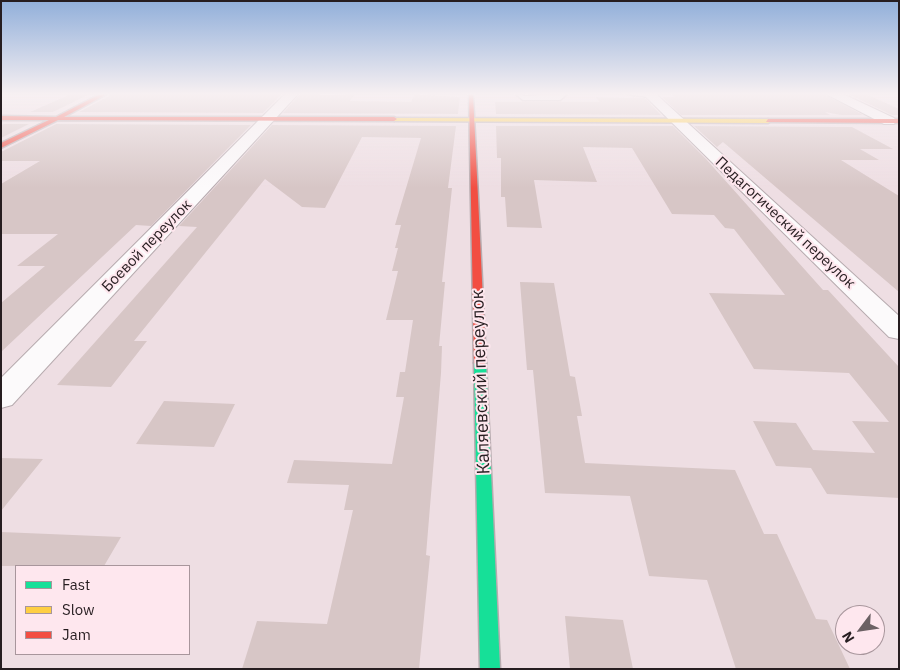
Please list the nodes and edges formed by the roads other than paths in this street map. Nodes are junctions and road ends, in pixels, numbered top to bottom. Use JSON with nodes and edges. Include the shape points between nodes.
{"nodes":[{"id":1,"x":42,"y":125,"type":"edge"},
{"id":2,"x":262,"y":125,"type":"edge"},
{"id":3,"x":473,"y":125,"type":"edge"},
{"id":4,"x":682,"y":125,"type":"edge"},
{"id":5,"x":1,"y":146,"type":"edge"},
{"id":6,"x":899,"y":331,"type":"edge"},
{"id":7,"x":1,"y":397,"type":"edge"},
{"id":8,"x":490,"y":669,"type":"edge"}],
"edges":[{"from":1,"to":5,"type":"street"},
{"from":2,"to":7,"type":"street","name":"Боевой переулок"},
{"from":3,"to":8,"type":"street","name":"Каляевский переулок"},
{"from":4,"to":6,"type":"street","name":"Педагогический переулок"}]}
